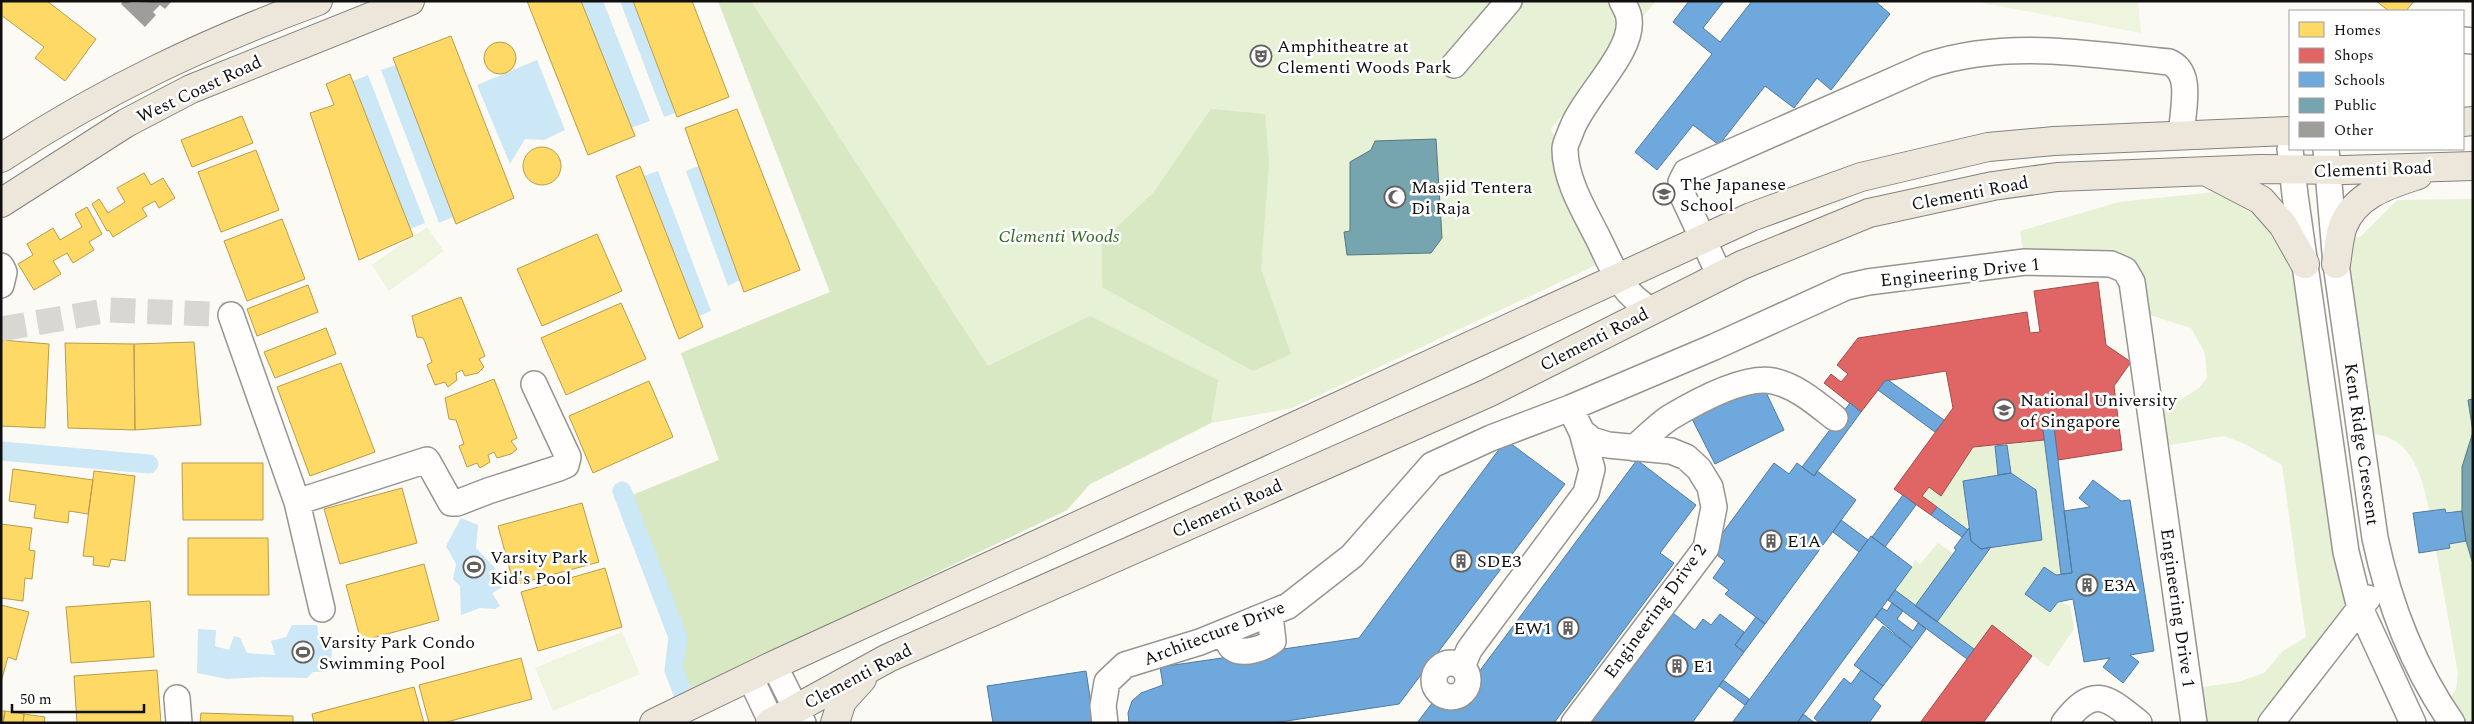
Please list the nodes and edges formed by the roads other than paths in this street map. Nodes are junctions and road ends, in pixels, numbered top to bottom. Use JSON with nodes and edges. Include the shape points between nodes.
{"nodes":[{"id":1,"x":318,"y":1,"type":"edge"},
{"id":2,"x":410,"y":1,"type":"edge"},
{"id":3,"x":1509,"y":1,"type":"edge"},
{"id":4,"x":1622,"y":1,"type":"edge"},
{"id":5,"x":1454,"y":65,"type":"dead end"},
{"id":6,"x":2182,"y":134,"type":"junction"},
{"id":7,"x":2289,"y":145,"type":"edge"},
{"id":8,"x":2289,"y":146,"type":"edge"},
{"id":9,"x":2291,"y":150,"type":"edge"},
{"id":10,"x":2304,"y":150,"type":"edge"},
{"id":11,"x":1,"y":158,"type":"edge"},
{"id":12,"x":2328,"y":159,"type":"edge"},
{"id":13,"x":2445,"y":166,"type":"junction"},
{"id":14,"x":2473,"y":166,"type":"edge"},
{"id":15,"x":2208,"y":172,"type":"junction"},
{"id":16,"x":1,"y":203,"type":"edge"},
{"id":17,"x":1703,"y":238,"type":"junction"},
{"id":18,"x":2305,"y":264,"type":"junction"},
{"id":19,"x":2336,"y":264,"type":"junction"},
{"id":20,"x":1,"y":266,"type":"edge"},
{"id":21,"x":1720,"y":276,"type":"junction"},
{"id":22,"x":1617,"y":278,"type":"junction"},
{"id":23,"x":1,"y":285,"type":"edge"},
{"id":24,"x":1650,"y":310,"type":"junction"},
{"id":25,"x":231,"y":315,"type":"dead end"},
{"id":26,"x":534,"y":384,"type":"dead end"},
{"id":27,"x":1570,"y":408,"type":"junction"},
{"id":28,"x":1835,"y":418,"type":"dead end"},
{"id":29,"x":1582,"y":432,"type":"junction"},
{"id":30,"x":1634,"y":448,"type":"junction"},
{"id":31,"x":2367,"y":483,"type":"junction"},
{"id":32,"x":2337,"y":486,"type":"junction"},
{"id":33,"x":297,"y":502,"type":"junction"},
{"id":34,"x":2371,"y":511,"type":"junction"},
{"id":35,"x":2340,"y":512,"type":"junction"},
{"id":36,"x":2383,"y":578,"type":"junction"},
{"id":37,"x":2360,"y":608,"type":"junction"},
{"id":38,"x":322,"y":609,"type":"dead end"},
{"id":39,"x":888,"y":658,"type":"junction"},
{"id":40,"x":774,"y":664,"type":"junction"},
{"id":41,"x":1462,"y":667,"type":"dead end"},
{"id":42,"x":750,"y":677,"type":"junction"},
{"id":43,"x":177,"y":698,"type":"dead end"},
{"id":44,"x":782,"y":720,"type":"edge"},
{"id":45,"x":179,"y":723,"type":"edge"},
{"id":46,"x":654,"y":723,"type":"edge"},
{"id":47,"x":836,"y":723,"type":"edge"},
{"id":48,"x":1105,"y":723,"type":"edge"},
{"id":49,"x":1574,"y":723,"type":"edge"},
{"id":50,"x":2064,"y":723,"type":"edge"},
{"id":51,"x":2139,"y":723,"type":"edge"},
{"id":52,"x":2194,"y":723,"type":"edge"},
{"id":53,"x":2271,"y":723,"type":"edge"},
{"id":54,"x":2414,"y":723,"type":"edge"},
{"id":55,"x":2452,"y":723,"type":"edge"}],
"edges":[{"from":1,"to":11,"type":"main road","name":"West Coast Road","via":[[241,29],[159,67],[50,126]]},
{"from":2,"to":16,"type":"main road","name":"West Coast Road","via":[[191,89],[126,123]]},
{"from":3,"to":5,"type":"street"},
{"from":4,"to":22,"type":"street","via":[[1630,18],[1625,46],[1583,105],[1565,148],[1570,175],[1582,206]]},
{"from":6,"to":7,"type":"main road","name":"Clementi Road"},
{"from":6,"to":17,"type":"main road","name":"Clementi Road","via":[[1988,147],[1861,176]]},
{"from":6,"to":17,"type":"street","via":[[2184,80],[2181,70],[2169,62],[2047,49],[1955,56],[1686,172],[1681,182],[1682,194]]},
{"from":8,"to":15,"type":"main road","name":"Clementi Road","via":[[2260,169]]},
{"from":9,"to":18,"type":"street","name":"Kent Ridge Crescent"},
{"from":10,"to":12,"type":"main road","name":"Clementi Road"},
{"from":12,"to":13,"type":"main road","name":"Clementi Road"},
{"from":12,"to":19,"type":"street","name":"Kent Ridge Crescent"},
{"from":13,"to":14,"type":"main road","name":"Clementi Road"},
{"from":13,"to":19,"type":"main road","via":[[2372,192],[2355,206],[2343,226]]},
{"from":15,"to":18,"type":"main road","via":[[2261,200],[2283,225]]},
{"from":15,"to":21,"type":"main road","name":"Clementi Road","via":[[2057,177],[1993,186],[1869,213]]},
{"from":17,"to":21,"type":"street"},
{"from":17,"to":22,"type":"main road","name":"Clementi Road"},
{"from":18,"to":32,"type":"street","name":"Kent Ridge Crescent"},
{"from":19,"to":31,"type":"street","name":"Kent Ridge Crescent"},
{"from":20,"to":23,"type":"street","via":[[4,272]]},
{"from":21,"to":24,"type":"main road","name":"Clementi Road"},
{"from":22,"to":24,"type":"street","via":[[1635,301]]},
{"from":22,"to":40,"type":"main road","name":"Clementi Road"},
{"from":24,"to":39,"type":"main road","name":"Clementi Road","via":[[1488,393]]},
{"from":25,"to":33,"type":"street"},
{"from":26,"to":33,"type":"street","via":[[568,457],[566,464],[559,468],[457,504],[446,499],[427,460]]},
{"from":27,"to":29,"type":"street"},
{"from":27,"to":48,"type":"street","name":"Architecture Drive","via":[[1432,465],[1352,556],[1315,588],[1270,615],[1273,641],[1266,646],[1245,651],[1234,649],[1225,632],[1125,666],[1107,682],[1103,706]]},
{"from":27,"to":52,"type":"street","name":"Engineering Drive 1","via":[[1846,287],[2025,262],[2111,264],[2124,270],[2132,282],[2137,311]]},
{"from":28,"to":30,"type":"street","via":[[1791,387],[1754,380],[1668,419]]},
{"from":29,"to":30,"type":"street","name":"Engineering Drive 2","via":[[1608,446]]},
{"from":29,"to":41,"type":"street","via":[[1592,470],[1586,493],[1469,650]]},
{"from":30,"to":49,"type":"street","name":"Engineering Drive 2","via":[[1671,450],[1700,469],[1710,487],[1714,507],[1711,526],[1706,548]]},
{"from":31,"to":32,"type":"street","via":[[2351,490]]},
{"from":31,"to":34,"type":"street","name":"Kent Ridge Crescent"},
{"from":32,"to":35,"type":"street","name":"Kent Ridge Crescent"},
{"from":33,"to":38,"type":"street"},
{"from":34,"to":35,"type":"street","via":[[2354,506]]},
{"from":34,"to":36,"type":"street","name":"Kent Ridge Crescent"},
{"from":35,"to":37,"type":"street","name":"Kent Ridge Crescent"},
{"from":36,"to":37,"type":"street"},
{"from":36,"to":55,"type":"street","name":"Kent Ridge Crescent","via":[[2412,654]]},
{"from":37,"to":53,"type":"street"},
{"from":37,"to":54,"type":"street","name":"Kent Ridge Crescent"},
{"from":39,"to":44,"type":"main road","name":"Clementi Road"},
{"from":39,"to":47,"type":"main road","via":[[847,694]]},
{"from":40,"to":42,"type":"main road","name":"Clementi Road"},
{"from":40,"to":44,"type":"street"},
{"from":42,"to":44,"type":"street"},
{"from":42,"to":46,"type":"main road","name":"Clementi Road"},
{"from":43,"to":45,"type":"street"},
{"from":50,"to":51,"type":"street","via":[[2079,705],[2095,698],[2112,701]]}]}
